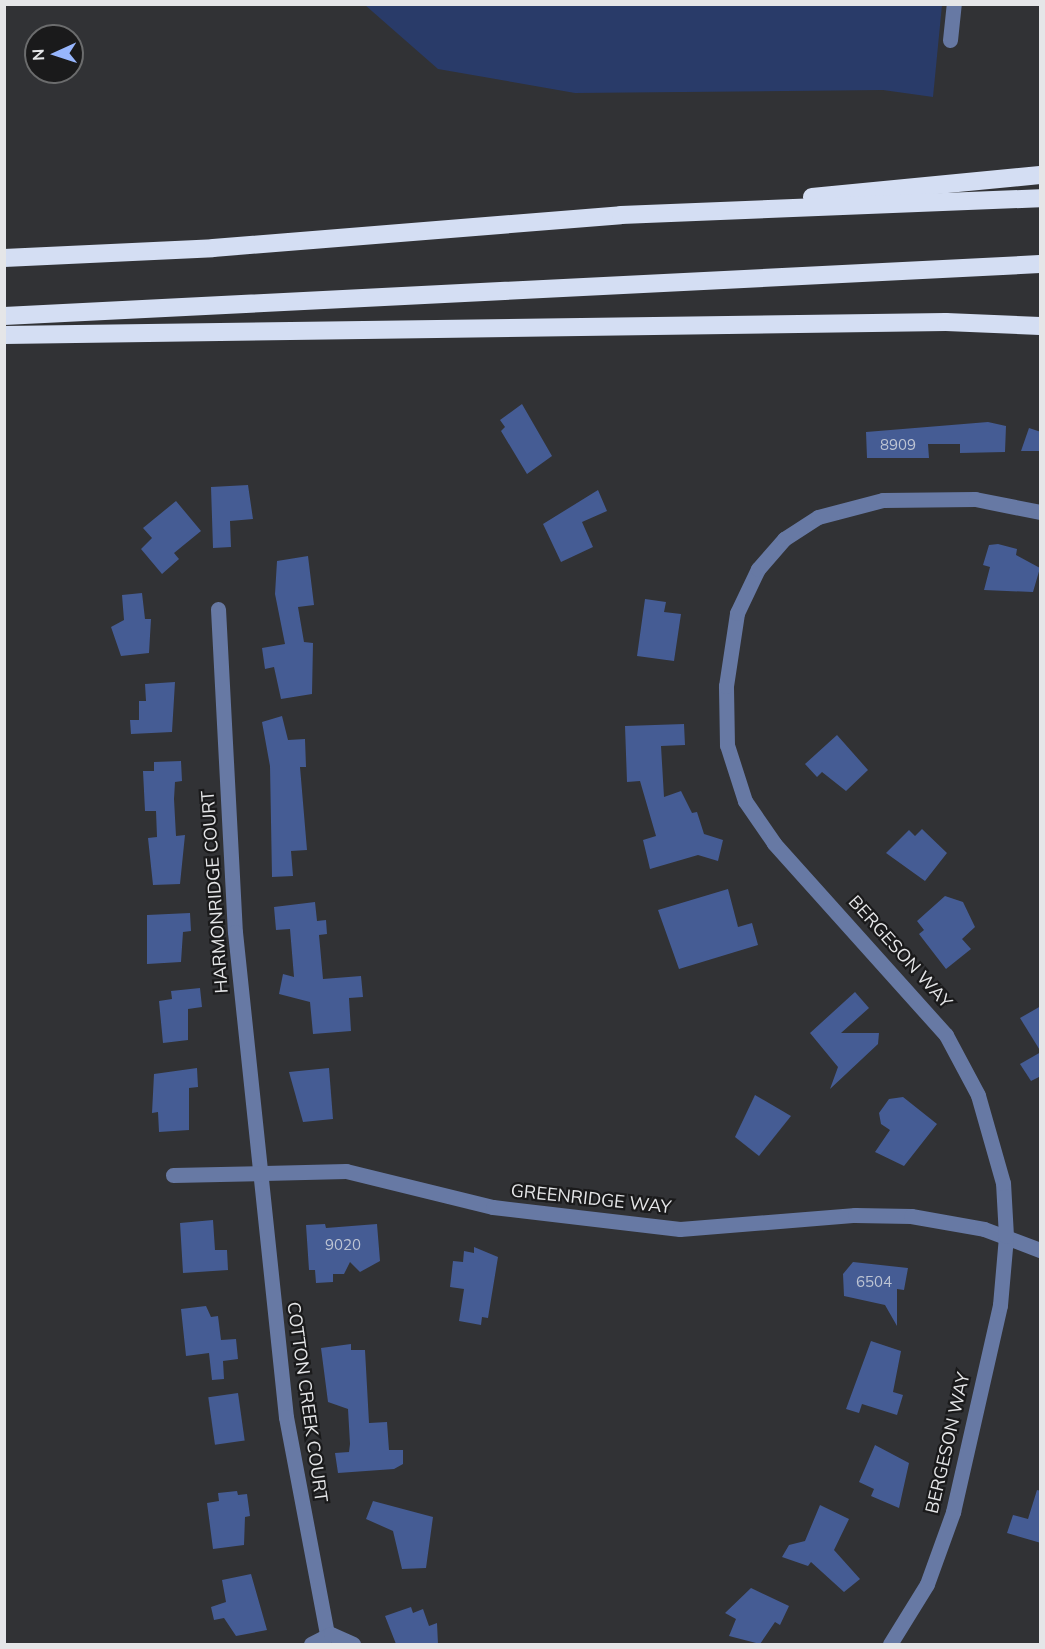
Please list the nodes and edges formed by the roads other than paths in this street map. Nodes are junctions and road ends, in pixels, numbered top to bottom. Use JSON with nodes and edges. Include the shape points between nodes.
{"nodes":[{"id":1,"x":954,"y":4,"type":"edge"},
{"id":2,"x":950,"y":40,"type":"dead end"},
{"id":3,"x":1041,"y":175,"type":"edge"},
{"id":4,"x":1041,"y":198,"type":"edge"},
{"id":5,"x":621,"y":215,"type":"junction"},
{"id":6,"x":4,"y":258,"type":"edge"},
{"id":7,"x":1041,"y":264,"type":"edge"},
{"id":8,"x":4,"y":316,"type":"edge"},
{"id":9,"x":1041,"y":326,"type":"edge"},
{"id":10,"x":4,"y":334,"type":"edge"},
{"id":11,"x":1041,"y":512,"type":"edge"},
{"id":12,"x":218,"y":609,"type":"dead end"},
{"id":13,"x":260,"y":1172,"type":"junction"},
{"id":14,"x":173,"y":1175,"type":"dead end"},
{"id":15,"x":1006,"y":1236,"type":"junction"},
{"id":16,"x":1041,"y":1250,"type":"edge"},
{"id":17,"x":327,"y":1635,"type":"junction"},
{"id":18,"x":311,"y":1644,"type":"edge"},
{"id":19,"x":353,"y":1644,"type":"edge"},
{"id":20,"x":890,"y":1644,"type":"edge"}],
"edges":[{"from":1,"to":2,"type":"street"},
{"from":3,"to":5,"type":"highway"},
{"from":4,"to":5,"type":"highway"},
{"from":5,"to":6,"type":"highway","via":[[213,248]]},
{"from":7,"to":8,"type":"highway"},
{"from":9,"to":10,"type":"highway","via":[[946,322]]},
{"from":11,"to":15,"type":"street","name":"BERGESON WAY","via":[[975,499],[870,501],[811,520],[758,569],[735,622],[725,694],[727,745],[746,801],[763,829],[926,1008],[963,1064],[994,1144]]},
{"from":12,"to":13,"type":"street","name":"HARMONRIDGE COURT","via":[[235,932]]},
{"from":13,"to":14,"type":"street","name":"GREENRIDGE WAY"},
{"from":13,"to":15,"type":"street","name":"GREENRIDGE WAY","via":[[346,1171],[493,1207],[680,1229],[876,1214],[941,1220]]},
{"from":13,"to":17,"type":"street","name":"COTTON CREEK COURT","via":[[290,1444]]},
{"from":15,"to":16,"type":"street","name":"GREENRIDGE WAY"},
{"from":15,"to":20,"type":"street","name":"BERGESON WAY","via":[[1000,1305],[950,1521],[927,1584]]},
{"from":17,"to":18,"type":"street"},
{"from":17,"to":19,"type":"street"}]}
